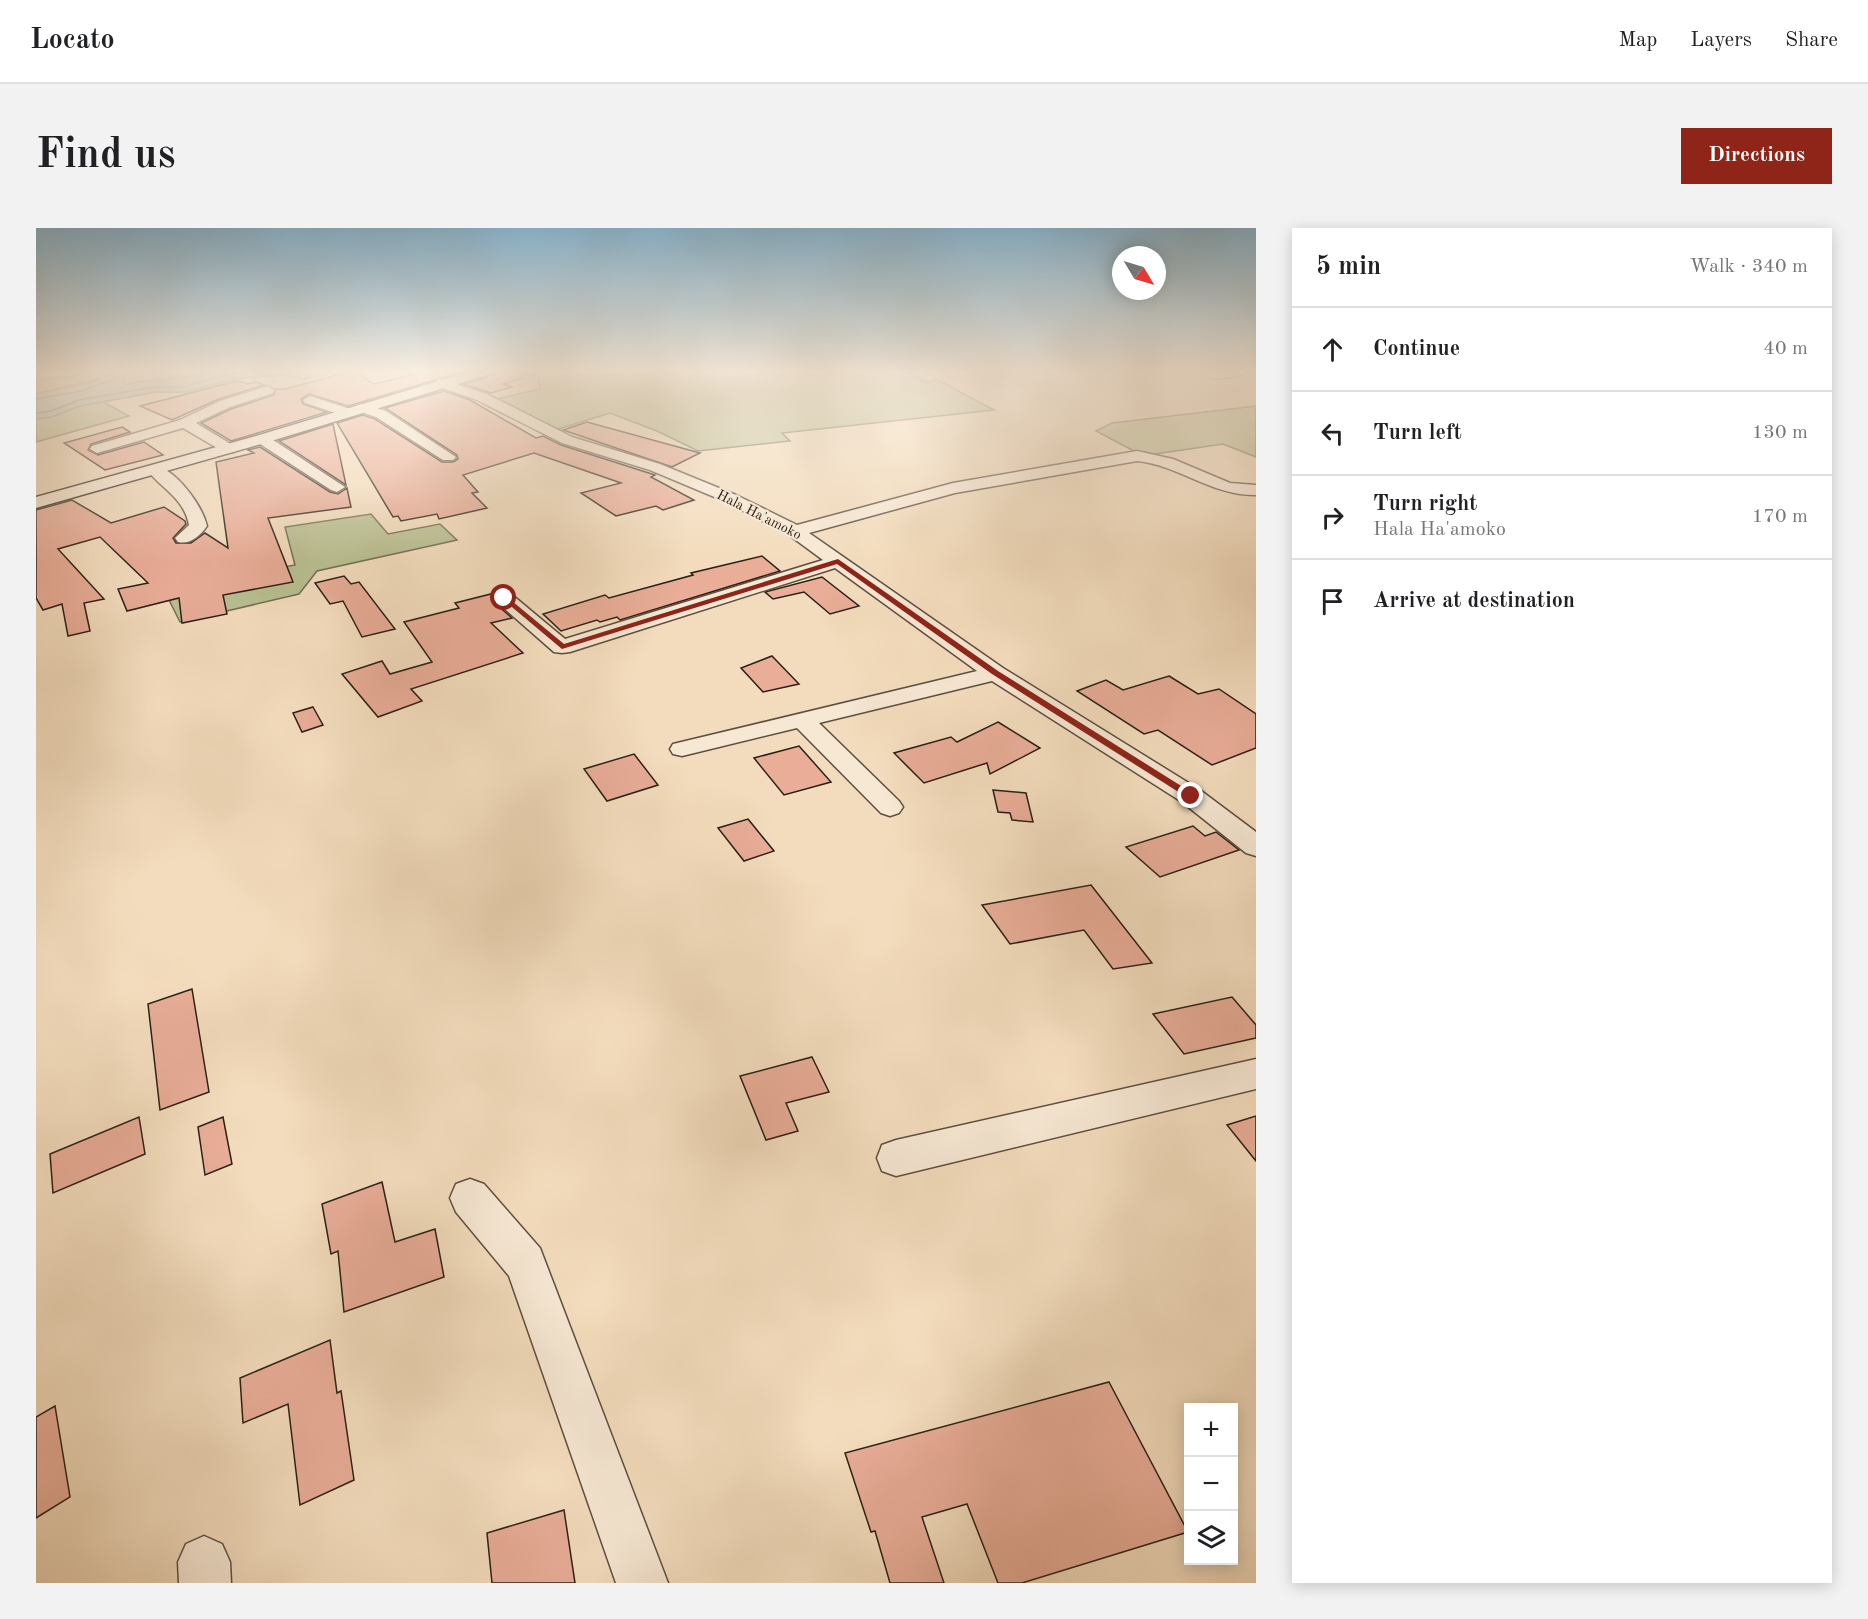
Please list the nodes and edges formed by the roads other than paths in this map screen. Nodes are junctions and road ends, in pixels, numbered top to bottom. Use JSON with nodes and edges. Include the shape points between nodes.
{"nodes":[{"id":1,"x":142,"y":435,"type":"edge"},
{"id":2,"x":206,"y":435,"type":"edge"},
{"id":3,"x":275,"y":435,"type":"edge"},
{"id":4,"x":414,"y":435,"type":"edge"},
{"id":5,"x":558,"y":435,"type":"edge"},
{"id":6,"x":262,"y":439,"type":"junction"},
{"id":7,"x":97,"y":448,"type":"dead end"},
{"id":8,"x":229,"y":449,"type":"junction"},
{"id":9,"x":448,"y":457,"type":"dead end"},
{"id":10,"x":155,"y":470,"type":"junction"},
{"id":11,"x":337,"y":487,"type":"dead end"},
{"id":12,"x":1256,"y":490,"type":"edge"},
{"id":13,"x":36,"y":503,"type":"edge"},
{"id":14,"x":795,"y":531,"type":"junction"},
{"id":15,"x":184,"y":538,"type":"dead end"},
{"id":16,"x":838,"y":561,"type":"junction"},
{"id":17,"x":504,"y":598,"type":"dead end"},
{"id":18,"x":995,"y":673,"type":"junction"},
{"id":19,"x":801,"y":719,"type":"junction"},
{"id":20,"x":682,"y":749,"type":"dead end"},
{"id":21,"x":890,"y":807,"type":"dead end"},
{"id":22,"x":1256,"y":846,"type":"edge"},
{"id":23,"x":1256,"y":1074,"type":"edge"},
{"id":24,"x":896,"y":1158,"type":"dead end"},
{"id":25,"x":470,"y":1198,"type":"dead end"},
{"id":26,"x":642,"y":1583,"type":"edge"}],
"edges":[{"from":1,"to":7,"type":"street"},
{"from":2,"to":8,"type":"street"},
{"from":3,"to":6,"type":"main road"},
{"from":4,"to":9,"type":"street"},
{"from":5,"to":14,"type":"street","name":"Hala Ha'amoko","via":[[655,467]]},
{"from":6,"to":8,"type":"main road"},
{"from":6,"to":11,"type":"street"},
{"from":8,"to":10,"type":"main road"},
{"from":10,"to":13,"type":"main road"},
{"from":10,"to":15,"type":"street","via":[[197,513],[198,526]]},
{"from":12,"to":14,"type":"street","via":[[1227,488],[1155,458],[1137,456],[953,488]]},
{"from":14,"to":16,"type":"street","name":"Hala Ha'amoko"},
{"from":16,"to":17,"type":"street","via":[[562,647]]},
{"from":16,"to":18,"type":"street","name":"Hala Ha'amoko"},
{"from":18,"to":19,"type":"street"},
{"from":18,"to":22,"type":"street","name":"Hala Ha'amoko","via":[[1191,796]]},
{"from":19,"to":20,"type":"street"},
{"from":19,"to":21,"type":"street"},
{"from":23,"to":24,"type":"street"},
{"from":25,"to":26,"type":"street","via":[[525,1263]]}]}
